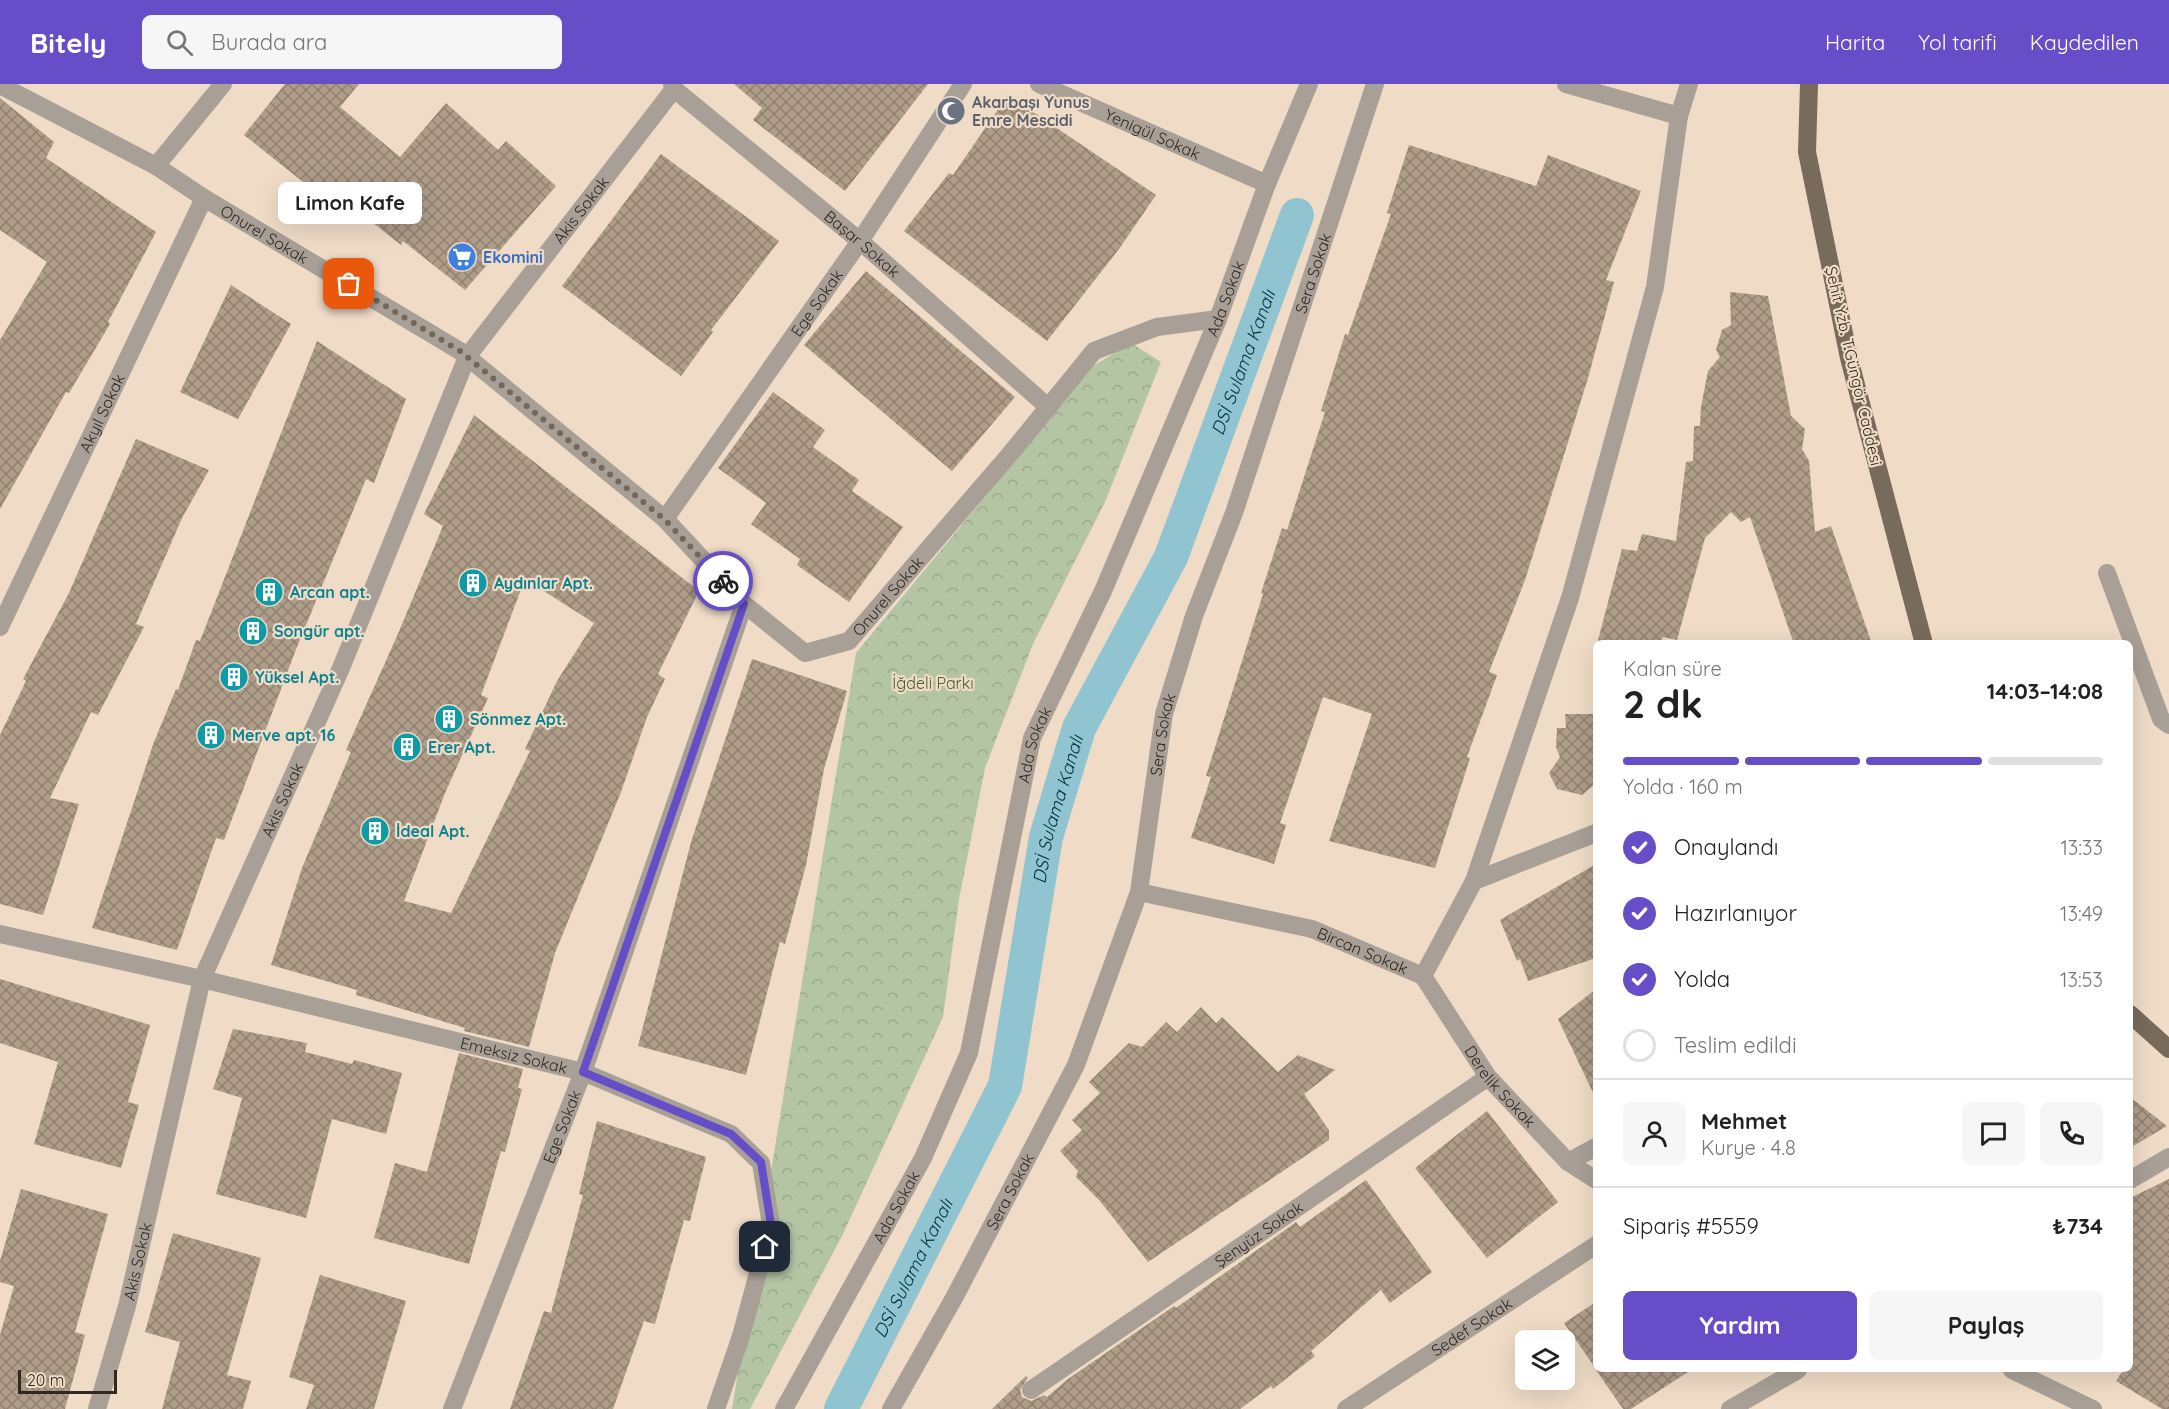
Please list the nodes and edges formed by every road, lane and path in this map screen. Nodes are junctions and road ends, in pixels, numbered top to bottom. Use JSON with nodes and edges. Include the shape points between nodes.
{"nodes":[{"id":1,"x":223,"y":84,"type":"edge"},
{"id":2,"x":963,"y":84,"type":"edge"},
{"id":3,"x":1039,"y":84,"type":"edge"},
{"id":4,"x":1309,"y":84,"type":"edge"},
{"id":5,"x":1375,"y":84,"type":"edge"},
{"id":6,"x":1566,"y":84,"type":"edge"},
{"id":7,"x":1689,"y":84,"type":"edge"},
{"id":8,"x":1809,"y":84,"type":"edge"},
{"id":9,"x":0,"y":85,"type":"edge"},
{"id":10,"x":673,"y":87,"type":"edge"},
{"id":11,"x":1680,"y":116,"type":"junction"},
{"id":12,"x":156,"y":166,"type":"junction"},
{"id":13,"x":1267,"y":184,"type":"junction"},
{"id":14,"x":204,"y":198,"type":"junction"},
{"id":15,"x":860,"y":241,"type":"junction"},
{"id":16,"x":1218,"y":319,"type":"junction"},
{"id":17,"x":467,"y":357,"type":"junction"},
{"id":18,"x":1048,"y":407,"type":"junction"},
{"id":19,"x":664,"y":519,"type":"junction"},
{"id":20,"x":2107,"y":573,"type":"dead end"},
{"id":21,"x":744,"y":604,"type":"junction"},
{"id":22,"x":0,"y":627,"type":"edge"},
{"id":23,"x":1923,"y":640,"type":"edge"},
{"id":24,"x":2132,"y":640,"type":"edge"},
{"id":25,"x":2133,"y":643,"type":"edge"},
{"id":26,"x":2169,"y":725,"type":"edge"},
{"id":27,"x":1593,"y":834,"type":"edge"},
{"id":28,"x":1474,"y":881,"type":"junction"},
{"id":29,"x":1139,"y":892,"type":"junction"},
{"id":30,"x":0,"y":934,"type":"edge"},
{"id":31,"x":1423,"y":976,"type":"junction"},
{"id":32,"x":202,"y":979,"type":"junction"},
{"id":33,"x":2133,"y":1017,"type":"edge"},
{"id":34,"x":2169,"y":1049,"type":"edge"},
{"id":35,"x":583,"y":1072,"type":"junction"},
{"id":36,"x":1488,"y":1077,"type":"junction"},
{"id":37,"x":1593,"y":1150,"type":"edge"},
{"id":38,"x":2169,"y":1157,"type":"edge"},
{"id":39,"x":1568,"y":1162,"type":"junction"},
{"id":40,"x":1593,"y":1178,"type":"edge"},
{"id":41,"x":2133,"y":1178,"type":"edge"},
{"id":42,"x":1593,"y":1247,"type":"edge"},
{"id":43,"x":1795,"y":1372,"type":"edge"},
{"id":44,"x":2016,"y":1372,"type":"edge"},
{"id":45,"x":1030,"y":1390,"type":"dead end"},
{"id":46,"x":97,"y":1409,"type":"edge"},
{"id":47,"x":452,"y":1409,"type":"edge"},
{"id":48,"x":716,"y":1409,"type":"edge"},
{"id":49,"x":784,"y":1409,"type":"edge"},
{"id":50,"x":891,"y":1409,"type":"edge"},
{"id":51,"x":1346,"y":1409,"type":"edge"},
{"id":52,"x":1730,"y":1409,"type":"edge"},
{"id":53,"x":2093,"y":1409,"type":"edge"}],
"edges":[{"from":1,"to":12,"type":"street"},
{"from":2,"to":15,"type":"street","name":"Ege Sokak"},
{"from":3,"to":13,"type":"street","name":"Yenigül Sokak"},
{"from":4,"to":13,"type":"street","name":"Ada Sokak"},
{"from":5,"to":29,"type":"street","name":"Sera Sokak","via":[[1164,714]]},
{"from":6,"to":11,"type":"street"},
{"from":7,"to":11,"type":"street","name":"Bircan Sokak"},
{"from":8,"to":23,"type":"main road","name":"Şehit Yzb. T.Güngör Caddesi","via":[[1807,152],[1849,357]]},
{"from":9,"to":12,"type":"street","name":"Onurel Sokak"},
{"from":10,"to":15,"type":"street","name":"Başar Sokak"},
{"from":10,"to":17,"type":"street","name":"Akis Sokak"},
{"from":11,"to":28,"type":"street","name":"Bircan Sokak","via":[[1655,287],[1570,598]]},
{"from":12,"to":14,"type":"street","name":"Onurel Sokak"},
{"from":13,"to":16,"type":"street","name":"Ada Sokak"},
{"from":14,"to":17,"type":"street","name":"Onurel Sokak"},
{"from":14,"to":22,"type":"street","name":"Akyıl Sokak"},
{"from":15,"to":18,"type":"street","name":"Başar Sokak"},
{"from":15,"to":19,"type":"street","name":"Ege Sokak"},
{"from":16,"to":18,"type":"street","name":"Onurel Sokak","via":[[1157,327],[1094,351]]},
{"from":16,"to":49,"type":"street","name":"Ada Sokak","via":[[1103,591],[1032,738],[969,1053],[923,1158]]},
{"from":17,"to":19,"type":"street","name":"Onurel Sokak"},
{"from":17,"to":32,"type":"street","name":"Akis Sokak","via":[[341,668]]},
{"from":18,"to":21,"type":"street","name":"Onurel Sokak","via":[[849,640],[805,653]]},
{"from":19,"to":21,"type":"street","name":"Onurel Sokak"},
{"from":20,"to":24,"type":"street"},
{"from":21,"to":35,"type":"street","name":"Ege Sokak"},
{"from":25,"to":26,"type":"street","via":[[2161,718]]},
{"from":27,"to":28,"type":"street"},
{"from":28,"to":31,"type":"street","name":"Bircan Sokak"},
{"from":29,"to":31,"type":"street","name":"Bircan Sokak","via":[[1312,929]]},
{"from":29,"to":50,"type":"street","name":"Sera Sokak","via":[[1076,1065]]},
{"from":30,"to":32,"type":"street","name":"Emeksiz Sokak"},
{"from":31,"to":36,"type":"street","name":"Derelik Sokak"},
{"from":32,"to":35,"type":"street","name":"Emeksiz Sokak"},
{"from":32,"to":46,"type":"street","name":"Akis Sokak","via":[[127,1305]]},
{"from":33,"to":34,"type":"main road"},
{"from":35,"to":47,"type":"street","name":"Ege Sokak"},
{"from":35,"to":48,"type":"street","name":"Emeksiz Sokak","via":[[731,1134],[761,1162],[771,1225],[741,1336]]},
{"from":36,"to":39,"type":"street","name":"Derelik Sokak"},
{"from":36,"to":45,"type":"street","name":"Şenyüz Sokak"},
{"from":37,"to":39,"type":"street"},
{"from":38,"to":41,"type":"street"},
{"from":39,"to":40,"type":"street","name":"Derelik Sokak"},
{"from":42,"to":51,"type":"street","name":"Sedef Sokak"},
{"from":43,"to":52,"type":"street"},
{"from":44,"to":53,"type":"street"}]}
